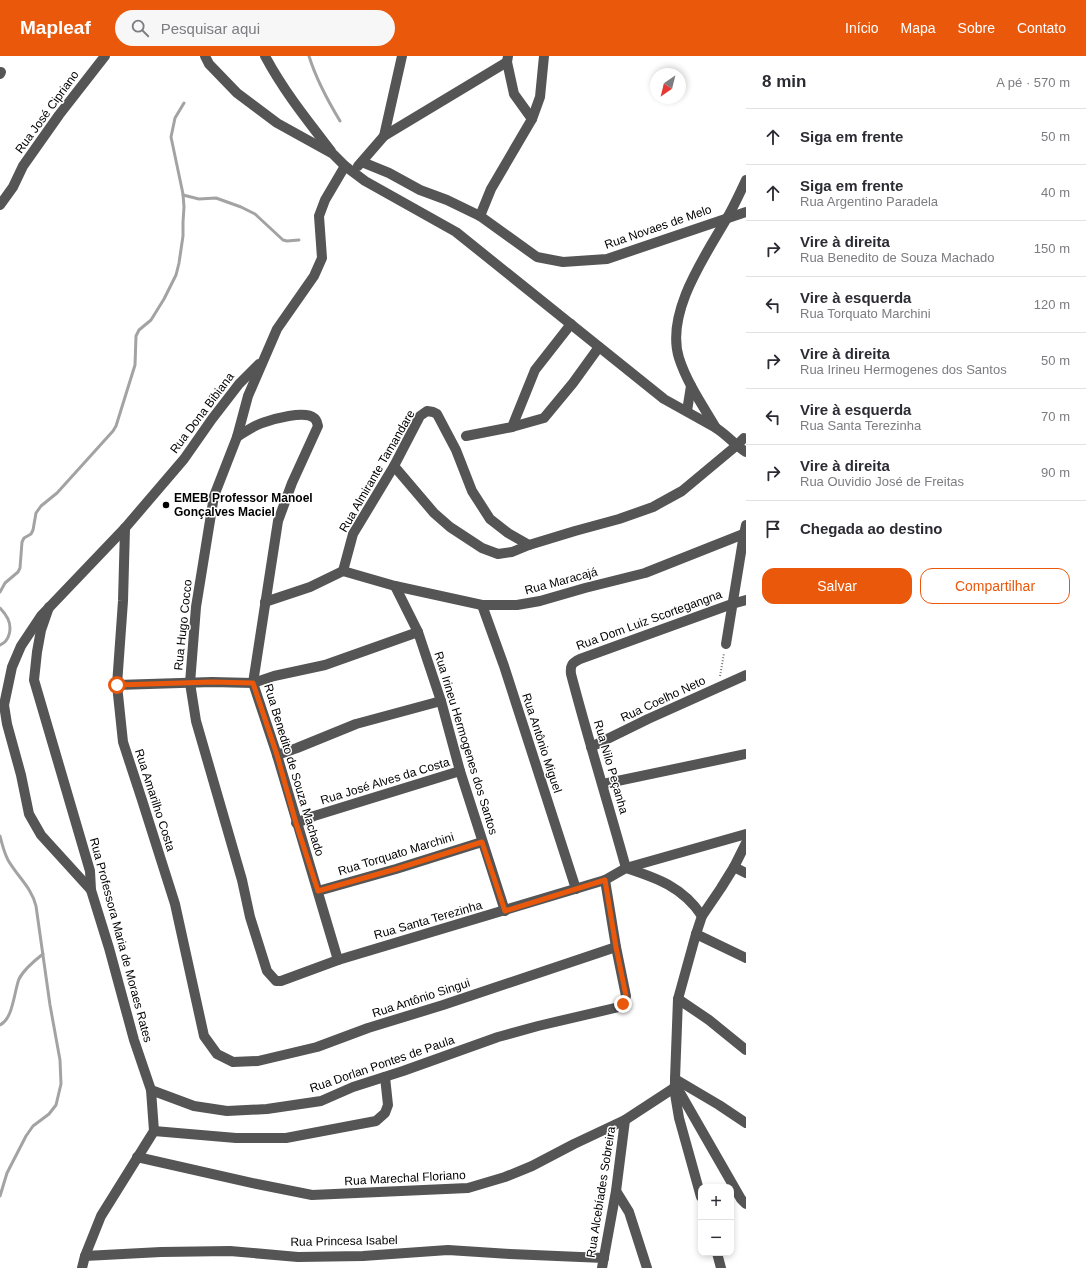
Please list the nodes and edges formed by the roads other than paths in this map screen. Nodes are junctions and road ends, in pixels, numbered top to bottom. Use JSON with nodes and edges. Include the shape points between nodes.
{"nodes":[{"id":1,"x":105,"y":56,"type":"edge"},
{"id":2,"x":205,"y":56,"type":"edge"},
{"id":3,"x":265,"y":56,"type":"edge"},
{"id":4,"x":402,"y":56,"type":"edge"},
{"id":5,"x":544,"y":56,"type":"edge"},
{"id":6,"x":508,"y":59,"type":"edge"},
{"id":7,"x":532,"y":119,"type":"junction"},
{"id":8,"x":384,"y":136,"type":"junction"},
{"id":9,"x":333,"y":154,"type":"junction"},
{"id":10,"x":362,"y":162,"type":"junction"},
{"id":11,"x":349,"y":169,"type":"junction"},
{"id":12,"x":746,"y":180,"type":"edge"},
{"id":13,"x":1,"y":203,"type":"edge"},
{"id":14,"x":746,"y":212,"type":"edge"},
{"id":15,"x":480,"y":216,"type":"junction"},
{"id":16,"x":728,"y":217,"type":"junction"},
{"id":17,"x":571,"y":324,"type":"junction"},
{"id":18,"x":599,"y":347,"type":"junction"},
{"id":19,"x":264,"y":360,"type":"junction"},
{"id":20,"x":691,"y":386,"type":"junction"},
{"id":21,"x":687,"y":411,"type":"junction"},
{"id":22,"x":512,"y":427,"type":"junction"},
{"id":23,"x":719,"y":430,"type":"junction"},
{"id":24,"x":466,"y":436,"type":"dead end"},
{"id":25,"x":237,"y":437,"type":"junction"},
{"id":26,"x":745,"y":438,"type":"edge"},
{"id":27,"x":736,"y":446,"type":"junction"},
{"id":28,"x":746,"y":452,"type":"edge"},
{"id":29,"x":394,"y":466,"type":"junction"},
{"id":30,"x":125,"y":528,"type":"junction"},
{"id":31,"x":745,"y":531,"type":"edge"},
{"id":32,"x":529,"y":545,"type":"junction"},
{"id":33,"x":343,"y":571,"type":"junction"},
{"id":34,"x":395,"y":586,"type":"junction"},
{"id":35,"x":746,"y":600,"type":"edge"},
{"id":36,"x":265,"y":602,"type":"junction"},
{"id":37,"x":732,"y":604,"type":"junction"},
{"id":38,"x":482,"y":605,"type":"junction"},
{"id":39,"x":49,"y":607,"type":"junction"},
{"id":40,"x":418,"y":632,"type":"junction"},
{"id":41,"x":726,"y":644,"type":"road end"},
{"id":42,"x":571,"y":674,"type":"joint"},
{"id":43,"x":746,"y":675,"type":"edge"},
{"id":44,"x":190,"y":683,"type":"junction"},
{"id":45,"x":253,"y":683,"type":"junction"},
{"id":46,"x":117,"y":685,"type":"junction"},
{"id":47,"x":441,"y":701,"type":"junction"},
{"id":48,"x":3,"y":724,"type":"edge"},
{"id":49,"x":591,"y":747,"type":"junction"},
{"id":50,"x":746,"y":754,"type":"edge"},
{"id":51,"x":277,"y":755,"type":"junction"},
{"id":52,"x":460,"y":771,"type":"junction"},
{"id":53,"x":603,"y":784,"type":"junction"},
{"id":54,"x":296,"y":823,"type":"junction"},
{"id":55,"x":746,"y":834,"type":"edge"},
{"id":56,"x":482,"y":842,"type":"junction"},
{"id":57,"x":746,"y":843,"type":"edge"},
{"id":58,"x":734,"y":867,"type":"junction"},
{"id":59,"x":626,"y":868,"type":"junction"},
{"id":60,"x":746,"y":873,"type":"edge"},
{"id":61,"x":605,"y":880,"type":"junction"},
{"id":62,"x":576,"y":889,"type":"junction"},
{"id":63,"x":91,"y":890,"type":"junction"},
{"id":64,"x":318,"y":891,"type":"junction"},
{"id":65,"x":505,"y":911,"type":"junction"},
{"id":66,"x":702,"y":916,"type":"junction"},
{"id":67,"x":696,"y":934,"type":"junction"},
{"id":68,"x":616,"y":947,"type":"junction"},
{"id":69,"x":746,"y":958,"type":"edge"},
{"id":70,"x":338,"y":960,"type":"junction"},
{"id":71,"x":281,"y":981,"type":"joint"},
{"id":72,"x":678,"y":999,"type":"junction"},
{"id":73,"x":746,"y":1050,"type":"edge"},
{"id":74,"x":232,"y":1062,"type":"joint"},
{"id":75,"x":385,"y":1077,"type":"junction"},
{"id":76,"x":675,"y":1083,"type":"junction"},
{"id":77,"x":151,"y":1090,"type":"junction"},
{"id":78,"x":625,"y":1120,"type":"junction"},
{"id":79,"x":746,"y":1122,"type":"edge"},
{"id":80,"x":154,"y":1131,"type":"junction"},
{"id":81,"x":137,"y":1157,"type":"junction"},
{"id":82,"x":698,"y":1186,"type":"edge"},
{"id":83,"x":616,"y":1191,"type":"junction"},
{"id":84,"x":746,"y":1204,"type":"edge"},
{"id":85,"x":85,"y":1256,"type":"junction"},
{"id":86,"x":718,"y":1256,"type":"edge"},
{"id":87,"x":603,"y":1263,"type":"edge"},
{"id":88,"x":82,"y":1268,"type":"edge"},
{"id":89,"x":648,"y":1268,"type":"edge"},
{"id":90,"x":721,"y":1268,"type":"edge"}],
"edges":[{"from":1,"to":13,"type":"street","name":"Rua José Cipriano","via":[[58,115]]},
{"from":2,"to":9,"type":"street","via":[[209,64],[237,93],[277,123]]},
{"from":3,"to":9,"type":"street","via":[[304,117]]},
{"from":4,"to":8,"type":"street"},
{"from":5,"to":7,"type":"street","via":[[540,97]]},
{"from":6,"to":7,"type":"street","via":[[514,94]]},
{"from":6,"to":8,"type":"street"},
{"from":7,"to":15,"type":"street","via":[[491,189]]},
{"from":8,"to":10,"type":"street","name":"Rua Dona Bibiana"},
{"from":9,"to":11,"type":"street"},
{"from":10,"to":11,"type":"street","name":"Rua Dona Bibiana"},
{"from":10,"to":15,"type":"street","name":"Rua Novaes de Melo"},
{"from":11,"to":17,"type":"street","via":[[365,181],[456,232]]},
{"from":11,"to":19,"type":"street","name":"Rua Dona Bibiana","via":[[325,200],[319,216],[322,258],[314,276],[277,329]]},
{"from":12,"to":16,"type":"street"},
{"from":14,"to":16,"type":"street","name":"Rua Novaes de Melo"},
{"from":15,"to":16,"type":"street","name":"Rua Novaes de Melo","via":[[537,257],[563,262],[607,259]]},
{"from":16,"to":20,"type":"street","via":[[696,270],[680,311],[676,344]]},
{"from":17,"to":18,"type":"street"},
{"from":17,"to":22,"type":"street","via":[[535,370]]},
{"from":18,"to":21,"type":"street","via":[[664,399]]},
{"from":18,"to":22,"type":"street","via":[[544,418]]},
{"from":19,"to":25,"type":"street","name":"Rua Hugo Cocco","via":[[248,396]]},
{"from":19,"to":30,"type":"street","name":"Rua Dona Bibiana","via":[[238,384],[184,460]]},
{"from":20,"to":21,"type":"street"},
{"from":20,"to":23,"type":"street"},
{"from":21,"to":23,"type":"street"},
{"from":22,"to":24,"type":"street"},
{"from":23,"to":26,"type":"street"},
{"from":23,"to":27,"type":"street"},
{"from":25,"to":36,"type":"street","name":"Rua Benedito de Souza Machado","via":[[261,423],[288,416],[309,415],[317,420],[318,426],[278,521]]},
{"from":25,"to":44,"type":"street","name":"Rua Hugo Cocco","via":[[214,496],[196,607]]},
{"from":26,"to":27,"type":"street"},
{"from":27,"to":28,"type":"street"},
{"from":27,"to":32,"type":"street","via":[[682,491],[653,507]]},
{"from":29,"to":32,"type":"street","via":[[434,513],[482,548],[498,554]]},
{"from":29,"to":32,"type":"street","name":"Rua Almirante Tamandare","via":[[420,416],[427,411],[437,414],[456,450],[472,492],[490,519]]},
{"from":29,"to":33,"type":"street","name":"Rua Almirante Tamandare","via":[[353,534]]},
{"from":30,"to":39,"type":"street","name":"Rua Dona Bibiana"},
{"from":30,"to":46,"type":"street","name":"Rua Amarilho Costa"},
{"from":31,"to":37,"type":"street"},
{"from":31,"to":38,"type":"street","name":"Rua Maracajá","via":[[645,573],[540,601],[517,605]]},
{"from":33,"to":34,"type":"street","name":"Rua Maracajá"},
{"from":33,"to":36,"type":"street","via":[[310,587]]},
{"from":34,"to":38,"type":"street","name":"Rua Maracajá"},
{"from":34,"to":40,"type":"street","name":"Rua Irineu Hermogenes dos Santos"},
{"from":35,"to":37,"type":"street","name":"Rua Dom Luiz Scortegangna"},
{"from":36,"to":45,"type":"street","name":"Rua Benedito de Souza Machado"},
{"from":37,"to":41,"type":"street"},
{"from":37,"to":42,"type":"street","name":"Rua Dom Luiz Scortegangna","via":[[580,659],[570,667]]},
{"from":38,"to":62,"type":"street","name":"Rua Antônio Miguel"},
{"from":39,"to":48,"type":"street","name":"Rua Dona Bibiana","via":[[21,646],[12,668],[4,705]]},
{"from":39,"to":63,"type":"street","name":"Rua Professora Maria de Moraes Rates","via":[[37,652],[34,680],[90,872]]},
{"from":40,"to":45,"type":"street","via":[[325,665]]},
{"from":40,"to":47,"type":"street","name":"Rua Irineu Hermogenes dos Santos"},
{"from":42,"to":49,"type":"street","name":"Rua Nilo Peçanha"},
{"from":43,"to":49,"type":"street","name":"Rua Coelho Neto"},
{"from":44,"to":45,"type":"street"},
{"from":44,"to":46,"type":"street"},
{"from":44,"to":71,"type":"street","name":"Rua Hugo Cocco","via":[[196,721],[242,880],[250,917],[267,971],[276,981]]},
{"from":45,"to":51,"type":"street","name":"Rua Benedito de Souza Machado"},
{"from":46,"to":74,"type":"street","name":"Rua Amarilho Costa","via":[[123,742],[175,904],[204,1036],[217,1054]]},
{"from":47,"to":51,"type":"street","via":[[356,724]]},
{"from":47,"to":52,"type":"street","name":"Rua Irineu Hermogenes dos Santos"},
{"from":48,"to":63,"type":"street","name":"Rua Dona Bibiana","via":[[21,775],[29,814],[41,835]]},
{"from":49,"to":53,"type":"street","name":"Rua Nilo Peçanha"},
{"from":50,"to":53,"type":"street"},
{"from":51,"to":54,"type":"street","name":"Rua Benedito de Souza Machado"},
{"from":52,"to":54,"type":"street","name":"Rua José Alves da Costa"},
{"from":52,"to":56,"type":"street","name":"Rua Irineu Hermogenes dos Santos"},
{"from":53,"to":59,"type":"street","name":"Rua Nilo Peçanha"},
{"from":54,"to":64,"type":"street","name":"Rua Benedito de Souza Machado"},
{"from":55,"to":59,"type":"street","name":"Rua Santa Terezinha"},
{"from":56,"to":64,"type":"street","name":"Rua Torquato Marchini"},
{"from":56,"to":65,"type":"street","name":"Rua Irineu Hermogenes dos Santos"},
{"from":57,"to":58,"type":"street"},
{"from":58,"to":60,"type":"street"},
{"from":58,"to":66,"type":"street"},
{"from":59,"to":61,"type":"street","name":"Rua Santa Terezinha"},
{"from":59,"to":66,"type":"street","via":[[655,877],[675,888],[694,904]]},
{"from":61,"to":62,"type":"street","name":"Rua Santa Terezinha"},
{"from":61,"to":68,"type":"street"},
{"from":62,"to":65,"type":"street","name":"Rua Santa Terezinha"},
{"from":63,"to":77,"type":"street","name":"Rua Professora Maria de Moraes Rates"},
{"from":64,"to":70,"type":"street","name":"Rua Benedito de Souza Machado"},
{"from":65,"to":70,"type":"street","name":"Rua Santa Terezinha"},
{"from":66,"to":67,"type":"street"},
{"from":67,"to":69,"type":"street"},
{"from":67,"to":72,"type":"street"},
{"from":68,"to":74,"type":"street","name":"Rua Antônio Singui","via":[[316,1047],[258,1061]]},
{"from":68,"to":75,"type":"street","name":"Rua Dorlan Pontes de Paula","via":[[626,996],[619,1007],[498,1037]]},
{"from":70,"to":71,"type":"street","name":"Rua Santa Terezinha"},
{"from":72,"to":73,"type":"street"},
{"from":72,"to":76,"type":"street"},
{"from":75,"to":77,"type":"street","name":"Rua Dorlan Pontes de Paula","via":[[353,1087],[322,1101],[267,1109],[227,1111],[194,1106]]},
{"from":75,"to":80,"type":"street","via":[[388,1105],[385,1113],[376,1121],[286,1138],[236,1138]]},
{"from":76,"to":78,"type":"street","name":"Rua Marechal Floriano"},
{"from":76,"to":79,"type":"street"},
{"from":76,"to":82,"type":"street","via":[[679,1118]]},
{"from":76,"to":84,"type":"street"},
{"from":77,"to":80,"type":"street","name":"Rua Professora Maria de Moraes Rates"},
{"from":78,"to":81,"type":"street","name":"Rua Marechal Floriano","via":[[532,1166],[468,1188],[312,1195]]},
{"from":78,"to":83,"type":"street","name":"Rua Alcebíades Sobreira"},
{"from":80,"to":81,"type":"street"},
{"from":81,"to":85,"type":"street","via":[[101,1216]]},
{"from":83,"to":87,"type":"street","name":"Rua Alcebíades Sobreira"},
{"from":83,"to":89,"type":"street","via":[[629,1212]]},
{"from":85,"to":87,"type":"street","name":"Rua Princesa Isabel","via":[[230,1251],[298,1257],[363,1256],[448,1250]]},
{"from":85,"to":88,"type":"street"},
{"from":86,"to":90,"type":"street"}]}
